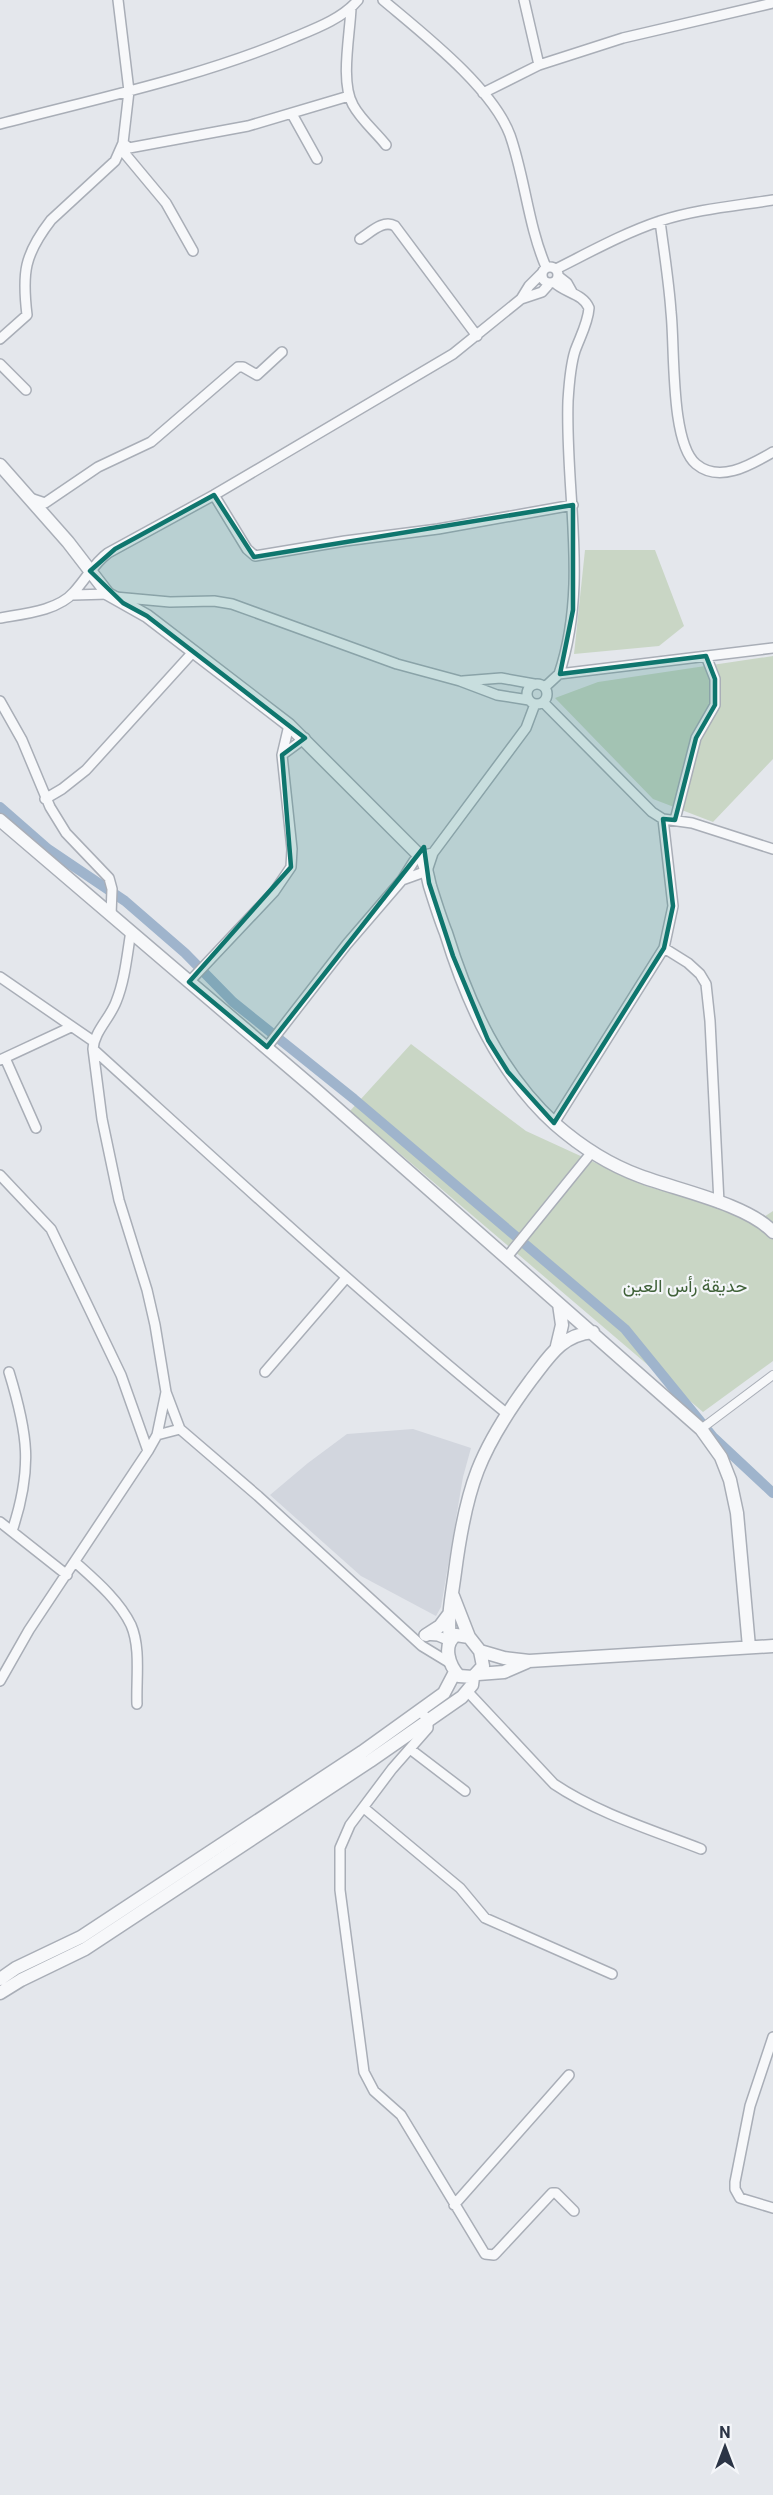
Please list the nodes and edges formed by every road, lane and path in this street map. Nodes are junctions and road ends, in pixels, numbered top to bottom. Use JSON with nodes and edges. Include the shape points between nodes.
{"nodes":[{"id":1,"x":118,"y":0,"type":"edge"},
{"id":2,"x":358,"y":0,"type":"edge"},
{"id":3,"x":382,"y":0,"type":"edge"},
{"id":4,"x":524,"y":0,"type":"edge"},
{"id":5,"x":773,"y":3,"type":"edge"},
{"id":6,"x":351,"y":8,"type":"junction"},
{"id":7,"x":538,"y":65,"type":"junction"},
{"id":8,"x":129,"y":91,"type":"junction"},
{"id":9,"x":483,"y":93,"type":"junction"},
{"id":10,"x":349,"y":96,"type":"junction"},
{"id":11,"x":292,"y":114,"type":"junction"},
{"id":12,"x":0,"y":124,"type":"edge"},
{"id":13,"x":386,"y":145,"type":"dead end"},
{"id":14,"x":122,"y":146,"type":"junction"},
{"id":15,"x":316,"y":159,"type":"dead end"},
{"id":16,"x":773,"y":200,"type":"edge"},
{"id":17,"x":660,"y":221,"type":"junction"},
{"id":18,"x":360,"y":239,"type":"dead end"},
{"id":19,"x":193,"y":251,"type":"dead end"},
{"id":20,"x":544,"y":270,"type":"junction"},
{"id":21,"x":555,"y":277,"type":"junction"},
{"id":22,"x":521,"y":299,"type":"junction"},
{"id":23,"x":477,"y":336,"type":"junction"},
{"id":24,"x":0,"y":339,"type":"edge"},
{"id":25,"x":282,"y":352,"type":"dead end"},
{"id":26,"x":0,"y":364,"type":"edge"},
{"id":27,"x":27,"y":390,"type":"dead end"},
{"id":28,"x":773,"y":452,"type":"edge"},
{"id":29,"x":0,"y":465,"type":"edge"},
{"id":30,"x":214,"y":495,"type":"junction"},
{"id":31,"x":28,"y":497,"type":"junction"},
{"id":32,"x":573,"y":505,"type":"junction"},
{"id":33,"x":90,"y":571,"type":"junction"},
{"id":34,"x":73,"y":595,"type":"junction"},
{"id":35,"x":110,"y":595,"type":"junction"},
{"id":36,"x":0,"y":618,"type":"edge"},
{"id":37,"x":773,"y":648,"type":"edge"},
{"id":38,"x":193,"y":652,"type":"junction"},
{"id":39,"x":706,"y":656,"type":"junction"},
{"id":40,"x":559,"y":674,"type":"junction"},
{"id":41,"x":460,"y":681,"type":"junction"},
{"id":42,"x":534,"y":684,"type":"junction"},
{"id":43,"x":545,"y":687,"type":"junction"},
{"id":44,"x":0,"y":701,"type":"edge"},
{"id":45,"x":536,"y":702,"type":"junction"},
{"id":46,"x":289,"y":725,"type":"junction"},
{"id":47,"x":305,"y":738,"type":"junction"},
{"id":48,"x":282,"y":755,"type":"junction"},
{"id":49,"x":45,"y":799,"type":"junction"},
{"id":50,"x":0,"y":819,"type":"edge"},
{"id":51,"x":663,"y":819,"type":"junction"},
{"id":52,"x":675,"y":820,"type":"junction"},
{"id":53,"x":773,"y":849,"type":"edge"},
{"id":54,"x":433,"y":853,"type":"junction"},
{"id":55,"x":415,"y":855,"type":"junction"},
{"id":56,"x":426,"y":876,"type":"junction"},
{"id":57,"x":402,"y":880,"type":"junction"},
{"id":58,"x":111,"y":915,"type":"junction"},
{"id":59,"x":131,"y":931,"type":"junction"},
{"id":60,"x":664,"y":948,"type":"junction"},
{"id":61,"x":0,"y":977,"type":"edge"},
{"id":62,"x":189,"y":982,"type":"junction"},
{"id":63,"x":71,"y":1027,"type":"junction"},
{"id":64,"x":270,"y":1042,"type":"junction"},
{"id":65,"x":93,"y":1045,"type":"junction"},
{"id":66,"x":3,"y":1059,"type":"edge"},
{"id":67,"x":554,"y":1123,"type":"junction"},
{"id":68,"x":36,"y":1128,"type":"dead end"},
{"id":69,"x":592,"y":1152,"type":"junction"},
{"id":70,"x":0,"y":1175,"type":"edge"},
{"id":71,"x":719,"y":1203,"type":"junction"},
{"id":72,"x":773,"y":1232,"type":"edge"},
{"id":73,"x":510,"y":1254,"type":"junction"},
{"id":74,"x":346,"y":1278,"type":"junction"},
{"id":75,"x":560,"y":1304,"type":"junction"},
{"id":76,"x":593,"y":1332,"type":"junction"},
{"id":77,"x":557,"y":1346,"type":"junction"},
{"id":78,"x":9,"y":1372,"type":"dead end"},
{"id":79,"x":265,"y":1372,"type":"dead end"},
{"id":80,"x":773,"y":1375,"type":"edge"},
{"id":81,"x":166,"y":1392,"type":"junction"},
{"id":82,"x":506,"y":1413,"type":"junction"},
{"id":83,"x":700,"y":1429,"type":"junction"},
{"id":84,"x":180,"y":1430,"type":"junction"},
{"id":85,"x":157,"y":1435,"type":"junction"},
{"id":86,"x":148,"y":1451,"type":"junction"},
{"id":87,"x":0,"y":1521,"type":"edge"},
{"id":88,"x":12,"y":1531,"type":"junction"},
{"id":89,"x":75,"y":1562,"type":"junction"},
{"id":90,"x":67,"y":1575,"type":"junction"},
{"id":91,"x":452,"y":1595,"type":"junction"},
{"id":92,"x":449,"y":1613,"type":"junction"},
{"id":93,"x":420,"y":1637,"type":"junction"},
{"id":94,"x":470,"y":1637,"type":"junction"},
{"id":95,"x":450,"y":1640,"type":"junction"},
{"id":96,"x":773,"y":1646,"type":"edge"},
{"id":97,"x":748,"y":1647,"type":"junction"},
{"id":98,"x":480,"y":1651,"type":"junction"},
{"id":99,"x":528,"y":1661,"type":"junction"},
{"id":100,"x":453,"y":1667,"type":"junction"},
{"id":101,"x":476,"y":1675,"type":"junction"},
{"id":102,"x":0,"y":1681,"type":"edge"},
{"id":103,"x":468,"y":1692,"type":"junction"},
{"id":104,"x":137,"y":1704,"type":"dead end"},
{"id":105,"x":425,"y":1716,"type":"junction"},
{"id":106,"x":410,"y":1749,"type":"junction"},
{"id":107,"x":465,"y":1791,"type":"dead end"},
{"id":108,"x":308,"y":1794,"type":"junction"},
{"id":109,"x":364,"y":1808,"type":"junction"},
{"id":110,"x":700,"y":1849,"type":"dead end"},
{"id":111,"x":612,"y":1974,"type":"dead end"},
{"id":112,"x":0,"y":1979,"type":"edge"},
{"id":113,"x":0,"y":1993,"type":"edge"},
{"id":114,"x":773,"y":2037,"type":"edge"},
{"id":115,"x":569,"y":2075,"type":"dead end"},
{"id":116,"x":454,"y":2205,"type":"junction"},
{"id":117,"x":773,"y":2208,"type":"edge"},
{"id":118,"x":574,"y":2211,"type":"dead end"}],
"edges":[{"from":1,"to":8,"type":"street"},
{"from":2,"to":6,"type":"street"},
{"from":3,"to":9,"type":"street","via":[[443,50]]},
{"from":4,"to":7,"type":"street"},
{"from":5,"to":7,"type":"street","via":[[623,38]]},
{"from":6,"to":8,"type":"street","via":[[241,60]]},
{"from":6,"to":10,"type":"street"},
{"from":7,"to":9,"type":"street"},
{"from":8,"to":12,"type":"street"},
{"from":8,"to":14,"type":"street"},
{"from":9,"to":20,"type":"street","via":[[511,137]]},
{"from":10,"to":11,"type":"street"},
{"from":10,"to":13,"type":"street"},
{"from":11,"to":14,"type":"street","via":[[227,131]]},
{"from":11,"to":15,"type":"street"},
{"from":14,"to":19,"type":"street","via":[[166,203]]},
{"from":14,"to":24,"type":"street","via":[[115,161],[42,232],[26,265],[23,300],[27,315]]},
{"from":16,"to":17,"type":"street"},
{"from":17,"to":21,"type":"street","via":[[612,241]]},
{"from":17,"to":28,"type":"street","via":[[677,409],[685,448],[696,464],[717,472],[742,468]]},
{"from":18,"to":23,"type":"street","via":[[383,224],[395,225]]},
{"from":20,"to":21,"type":"street"},
{"from":20,"to":21,"type":"street","via":[[544,280]]},
{"from":20,"to":22,"type":"street"},
{"from":21,"to":22,"type":"street","via":[[542,292]]},
{"from":21,"to":32,"type":"street","via":[[567,283],[589,308],[569,385]]},
{"from":22,"to":23,"type":"street"},
{"from":23,"to":30,"type":"street"},
{"from":25,"to":31,"type":"street","via":[[257,375],[238,367],[151,442],[98,467],[45,503]]},
{"from":26,"to":27,"type":"street"},
{"from":29,"to":31,"type":"street"},
{"from":30,"to":32,"type":"street","via":[[255,556]]},
{"from":30,"to":33,"type":"street","via":[[108,553]]},
{"from":31,"to":33,"type":"street"},
{"from":32,"to":40,"type":"street","via":[[573,610],[569,643]]},
{"from":33,"to":34,"type":"street"},
{"from":33,"to":35,"type":"street"},
{"from":34,"to":35,"type":"street"},
{"from":34,"to":36,"type":"street","via":[[39,612]]},
{"from":35,"to":38,"type":"street","via":[[147,616]]},
{"from":35,"to":41,"type":"street","via":[[232,604],[370,655]]},
{"from":37,"to":39,"type":"street"},
{"from":38,"to":46,"type":"street"},
{"from":38,"to":49,"type":"street","via":[[86,770]]},
{"from":39,"to":40,"type":"street"},
{"from":39,"to":52,"type":"street","via":[[715,679],[715,705],[696,738]]},
{"from":40,"to":43,"type":"street"},
{"from":41,"to":42,"type":"street","via":[[501,678]]},
{"from":41,"to":45,"type":"street","via":[[497,695]]},
{"from":42,"to":43,"type":"street"},
{"from":42,"to":45,"type":"street","via":[[526,692]]},
{"from":43,"to":45,"type":"street","via":[[547,695]]},
{"from":44,"to":49,"type":"street","via":[[22,740]]},
{"from":45,"to":51,"type":"street"},
{"from":45,"to":54,"type":"street","via":[[526,728]]},
{"from":46,"to":47,"type":"street"},
{"from":46,"to":48,"type":"street"},
{"from":47,"to":48,"type":"street"},
{"from":47,"to":55,"type":"street"},
{"from":48,"to":62,"type":"street","via":[[291,867],[274,892]]},
{"from":49,"to":58,"type":"street","via":[[66,833],[109,878]]},
{"from":50,"to":58,"type":"street"},
{"from":51,"to":52,"type":"street"},
{"from":51,"to":60,"type":"street","via":[[673,906]]},
{"from":52,"to":53,"type":"street"},
{"from":54,"to":55,"type":"street"},
{"from":54,"to":56,"type":"street"},
{"from":55,"to":56,"type":"street"},
{"from":55,"to":57,"type":"street"},
{"from":56,"to":57,"type":"street"},
{"from":56,"to":67,"type":"street","via":[[453,956],[488,1040],[508,1072]]},
{"from":57,"to":64,"type":"street"},
{"from":58,"to":59,"type":"street"},
{"from":59,"to":62,"type":"street"},
{"from":59,"to":65,"type":"street","via":[[120,992]]},
{"from":60,"to":67,"type":"street"},
{"from":60,"to":71,"type":"street","via":[[688,963],[705,984]]},
{"from":61,"to":63,"type":"street"},
{"from":62,"to":64,"type":"street"},
{"from":63,"to":65,"type":"street"},
{"from":63,"to":66,"type":"street"},
{"from":64,"to":73,"type":"street"},
{"from":65,"to":74,"type":"street"},
{"from":65,"to":81,"type":"street","via":[[114,1180],[143,1276]]},
{"from":66,"to":68,"type":"street"},
{"from":67,"to":69,"type":"street"},
{"from":69,"to":71,"type":"street","via":[[637,1175]]},
{"from":69,"to":73,"type":"street"},
{"from":70,"to":86,"type":"street","via":[[51,1229],[121,1375]]},
{"from":71,"to":72,"type":"street","via":[[754,1216]]},
{"from":73,"to":75,"type":"street"},
{"from":74,"to":79,"type":"street"},
{"from":74,"to":82,"type":"street"},
{"from":75,"to":76,"type":"street"},
{"from":75,"to":77,"type":"street","via":[[562,1325]]},
{"from":76,"to":77,"type":"street","via":[[573,1335]]},
{"from":76,"to":83,"type":"street"},
{"from":77,"to":82,"type":"street"},
{"from":78,"to":88,"type":"street","via":[[23,1416],[26,1445],[22,1501]]},
{"from":80,"to":83,"type":"street"},
{"from":81,"to":84,"type":"street"},
{"from":81,"to":85,"type":"street"},
{"from":82,"to":91,"type":"street","via":[[483,1455],[467,1500]]},
{"from":83,"to":97,"type":"street","via":[[721,1457],[730,1480]]},
{"from":84,"to":85,"type":"street"},
{"from":84,"to":93,"type":"street"},
{"from":85,"to":86,"type":"street"},
{"from":86,"to":89,"type":"street"},
{"from":87,"to":88,"type":"street"},
{"from":88,"to":90,"type":"street"},
{"from":89,"to":90,"type":"street"},
{"from":89,"to":104,"type":"street","via":[[101,1586],[131,1625],[136,1648]]},
{"from":90,"to":102,"type":"street"},
{"from":91,"to":92,"type":"street"},
{"from":91,"to":94,"type":"street"},
{"from":92,"to":93,"type":"street","via":[[440,1626]]},
{"from":92,"to":95,"type":"street"},
{"from":93,"to":95,"type":"street"},
{"from":93,"to":100,"type":"street","via":[[431,1652]]},
{"from":94,"to":95,"type":"street","via":[[460,1634]]},
{"from":94,"to":98,"type":"street"},
{"from":95,"to":100,"type":"street"},
{"from":96,"to":97,"type":"street"},
{"from":97,"to":99,"type":"street"},
{"from":98,"to":99,"type":"street"},
{"from":98,"to":101,"type":"street","via":[[483,1666]]},
{"from":99,"to":101,"type":"street","via":[[504,1672]]},
{"from":100,"to":101,"type":"street","via":[[464,1678]]},
{"from":100,"to":105,"type":"street","via":[[444,1693]]},
{"from":101,"to":103,"type":"street"},
{"from":103,"to":105,"type":"street"},
{"from":103,"to":110,"type":"street","via":[[561,1789]]},
{"from":105,"to":106,"type":"street","via":[[428,1728]]},
{"from":105,"to":108,"type":"street"},
{"from":106,"to":107,"type":"street"},
{"from":106,"to":109,"type":"street"},
{"from":108,"to":112,"type":"street","via":[[81,1937]]},
{"from":108,"to":113,"type":"street","via":[[85,1949]]},
{"from":109,"to":111,"type":"street","via":[[460,1888],[484,1918]]},
{"from":109,"to":116,"type":"street","via":[[345,1834],[339,1863],[364,2072],[374,2091],[401,2115]]},
{"from":114,"to":117,"type":"street","via":[[750,2106],[735,2182],[740,2198]]},
{"from":115,"to":116,"type":"street"},
{"from":116,"to":118,"type":"street","via":[[482,2251],[489,2255],[497,2252],[552,2193]]}]}
